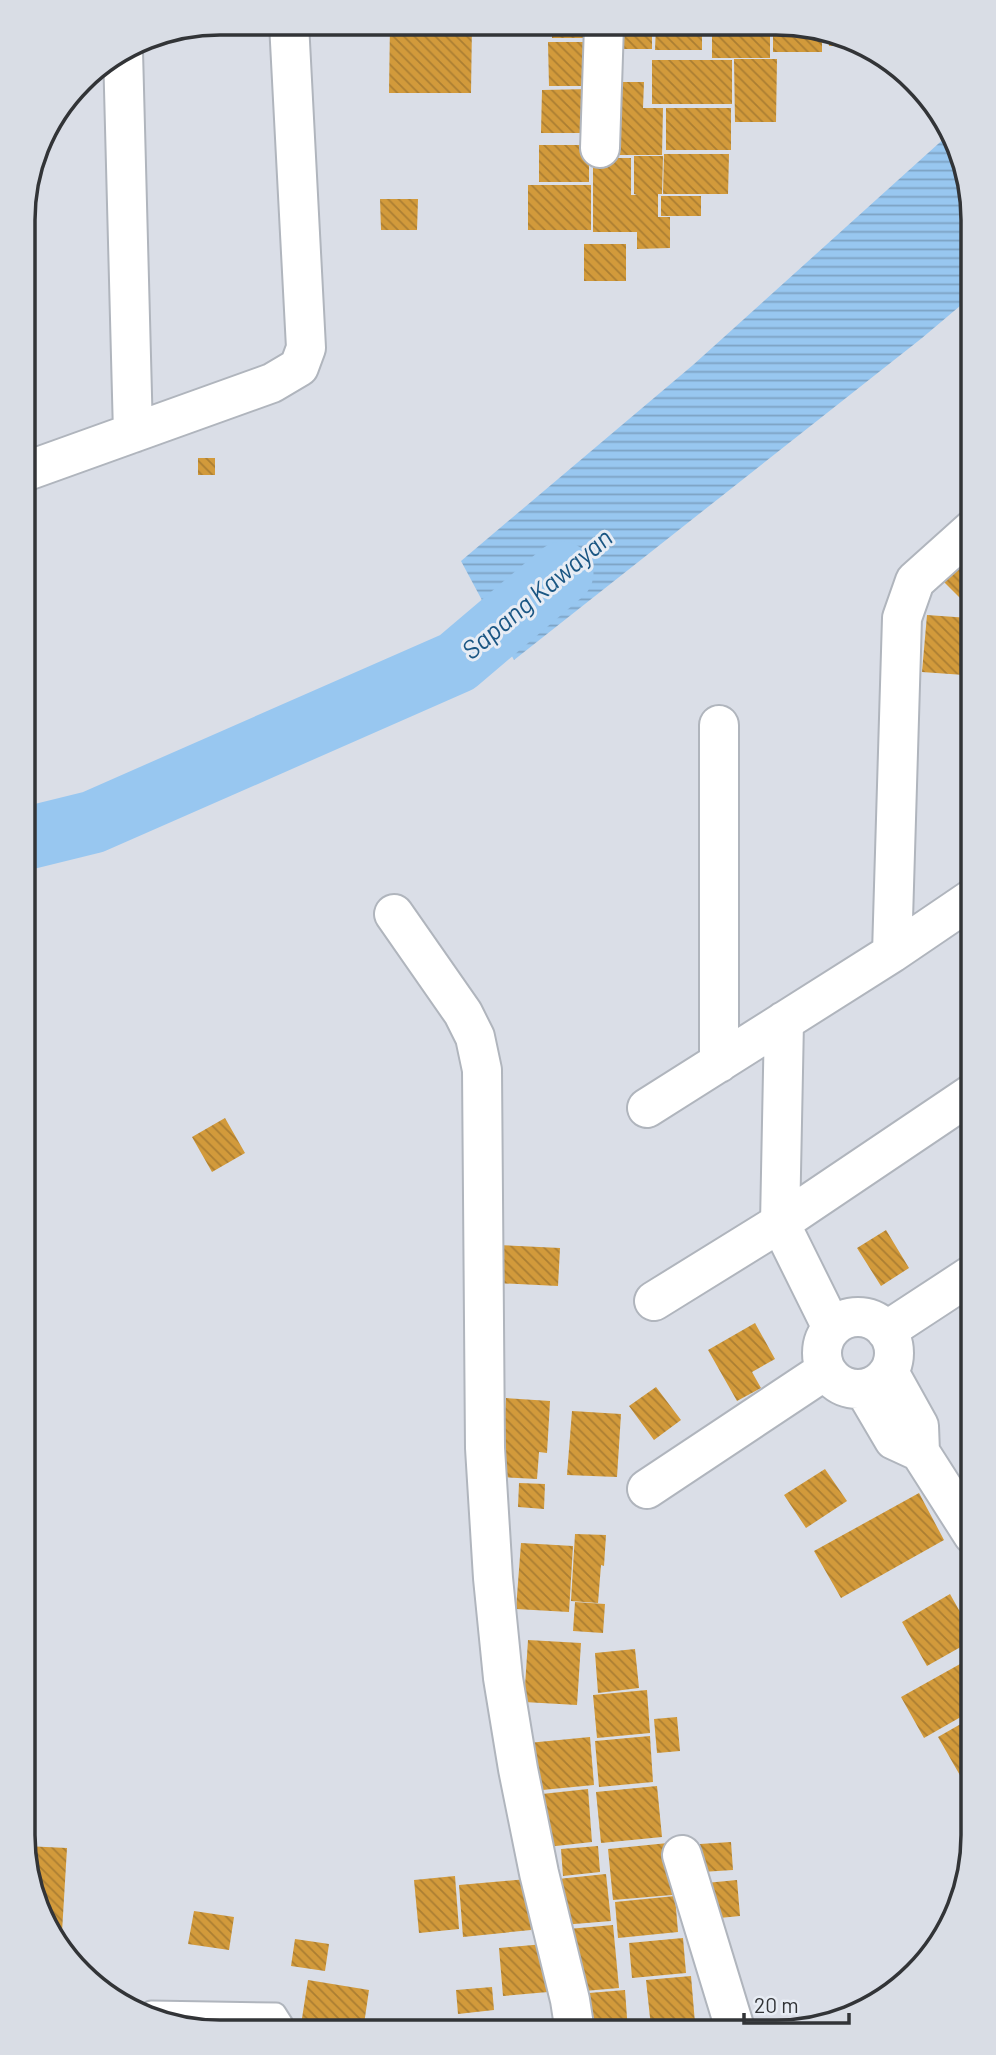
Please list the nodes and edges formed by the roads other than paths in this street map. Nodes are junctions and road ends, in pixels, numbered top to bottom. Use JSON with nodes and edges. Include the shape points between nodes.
{"nodes":[{"id":1,"x":290,"y":35,"type":"edge"},
{"id":2,"x":604,"y":35,"type":"edge"},
{"id":3,"x":123,"y":63,"type":"edge"},
{"id":4,"x":600,"y":148,"type":"dead end"},
{"id":5,"x":134,"y":433,"type":"junction"},
{"id":6,"x":35,"y":468,"type":"edge"},
{"id":7,"x":961,"y":540,"type":"edge"},
{"id":8,"x":719,"y":725,"type":"dead end"},
{"id":9,"x":961,"y":906,"type":"edge"},
{"id":10,"x":394,"y":914,"type":"dead end"},
{"id":11,"x":892,"y":953,"type":"junction"},
{"id":12,"x":784,"y":1021,"type":"junction"},
{"id":13,"x":719,"y":1063,"type":"junction"},
{"id":14,"x":961,"y":1101,"type":"edge"},
{"id":15,"x":648,"y":1108,"type":"dead end"},
{"id":16,"x":780,"y":1223,"type":"junction"},
{"id":17,"x":961,"y":1282,"type":"edge"},
{"id":18,"x":654,"y":1301,"type":"dead end"},
{"id":19,"x":832,"y":1328,"type":"junction"},
{"id":20,"x":886,"y":1331,"type":"junction"},
{"id":21,"x":826,"y":1370,"type":"junction"},
{"id":22,"x":876,"y":1380,"type":"junction"},
{"id":23,"x":647,"y":1489,"type":"dead end"},
{"id":24,"x":961,"y":1516,"type":"edge"},
{"id":25,"x":682,"y":1855,"type":"dead end"},
{"id":26,"x":164,"y":2011,"type":"edge"},
{"id":27,"x":280,"y":2020,"type":"edge"},
{"id":28,"x":573,"y":2020,"type":"edge"},
{"id":29,"x":732,"y":2020,"type":"edge"}],
"edges":[{"from":1,"to":5,"type":"street","via":[[306,348],[299,368],[272,383]]},
{"from":2,"to":4,"type":"street"},
{"from":3,"to":5,"type":"street"},
{"from":5,"to":6,"type":"street"},
{"from":7,"to":11,"type":"street","via":[[915,580],[902,618]]},
{"from":8,"to":13,"type":"street"},
{"from":9,"to":11,"type":"street"},
{"from":10,"to":28,"type":"street","via":[[463,1013],[475,1037],[482,1070],[485,1448],[493,1578],[518,1769]]},
{"from":11,"to":12,"type":"street"},
{"from":12,"to":13,"type":"street"},
{"from":12,"to":16,"type":"street"},
{"from":13,"to":15,"type":"street"},
{"from":14,"to":16,"type":"street"},
{"from":16,"to":18,"type":"street"},
{"from":16,"to":19,"type":"street"},
{"from":17,"to":20,"type":"street"},
{"from":19,"to":20,"type":"street","via":[[860,1317]]},
{"from":19,"to":21,"type":"street","via":[[824,1341]]},
{"from":20,"to":22,"type":"street","via":[[894,1359]]},
{"from":21,"to":22,"type":"street","via":[[849,1388]]},
{"from":21,"to":23,"type":"street"},
{"from":22,"to":24,"type":"street","via":[[894,1440],[920,1452]]},
{"from":25,"to":29,"type":"street"},
{"from":26,"to":27,"type":"lane","via":[[276,2013]]}]}
